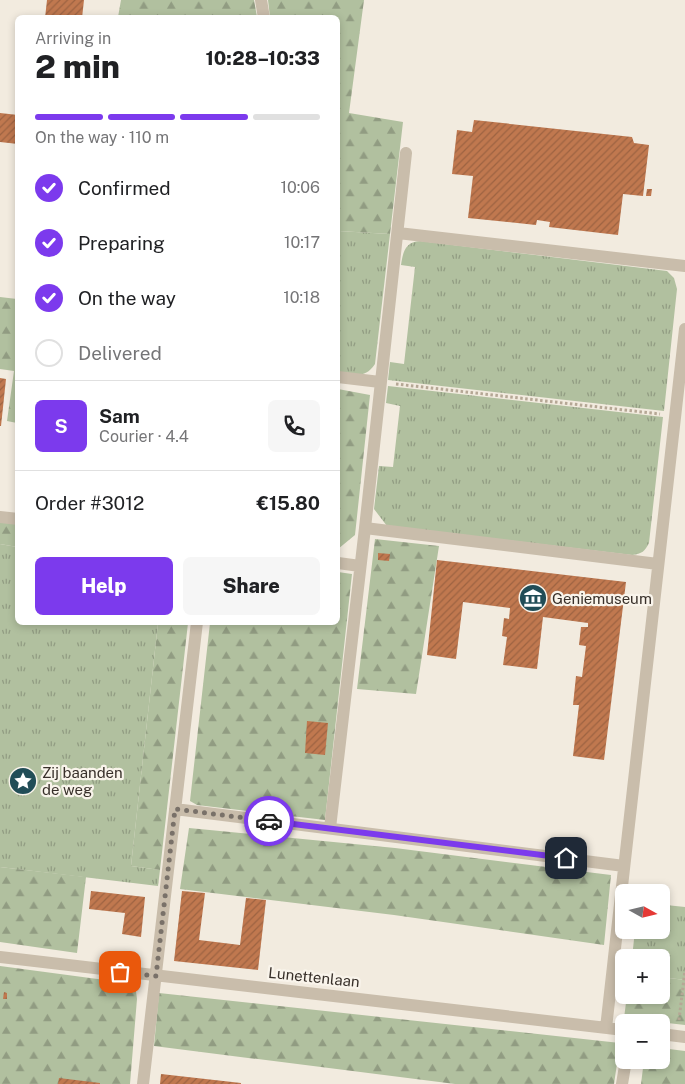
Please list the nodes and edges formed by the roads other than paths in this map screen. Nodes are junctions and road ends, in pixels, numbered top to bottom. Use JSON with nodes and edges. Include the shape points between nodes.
{"nodes":[{"id":1,"x":261,"y":0,"type":"edge"},
{"id":2,"x":264,"y":15,"type":"edge"},
{"id":3,"x":406,"y":153,"type":"dead end"},
{"id":4,"x":398,"y":234,"type":"junction"},
{"id":5,"x":685,"y":266,"type":"edge"},
{"id":6,"x":685,"y":330,"type":"edge"},
{"id":7,"x":340,"y":377,"type":"edge"},
{"id":8,"x":380,"y":382,"type":"junction"},
{"id":9,"x":0,"y":517,"type":"edge"},
{"id":10,"x":15,"y":519,"type":"edge"},
{"id":11,"x":365,"y":528,"type":"junction"},
{"id":12,"x":340,"y":563,"type":"edge"},
{"id":13,"x":658,"y":564,"type":"junction"},
{"id":14,"x":360,"y":566,"type":"junction"},
{"id":15,"x":197,"y":625,"type":"edge"},
{"id":16,"x":175,"y":809,"type":"junction"},
{"id":17,"x":330,"y":828,"type":"junction"},
{"id":18,"x":624,"y":866,"type":"junction"},
{"id":19,"x":0,"y":957,"type":"edge"},
{"id":20,"x":156,"y":976,"type":"junction"},
{"id":21,"x":606,"y":1028,"type":"junction"},
{"id":22,"x":615,"y":1029,"type":"edge"},
{"id":23,"x":624,"y":1069,"type":"edge"},
{"id":24,"x":143,"y":1084,"type":"edge"},
{"id":25,"x":622,"y":1084,"type":"edge"}],
"edges":[{"from":1,"to":2,"type":"street"},
{"from":3,"to":4,"type":"street"},
{"from":4,"to":5,"type":"street"},
{"from":4,"to":8,"type":"street"},
{"from":6,"to":13,"type":"street"},
{"from":7,"to":8,"type":"street"},
{"from":8,"to":11,"type":"street"},
{"from":9,"to":10,"type":"street"},
{"from":11,"to":13,"type":"street"},
{"from":11,"to":14,"type":"street"},
{"from":12,"to":14,"type":"street"},
{"from":13,"to":18,"type":"street"},
{"from":14,"to":17,"type":"street"},
{"from":15,"to":16,"type":"street"},
{"from":16,"to":17,"type":"street"},
{"from":16,"to":20,"type":"street"},
{"from":17,"to":18,"type":"street"},
{"from":18,"to":21,"type":"street"},
{"from":19,"to":20,"type":"street","name":"Lunettenlaan"},
{"from":20,"to":21,"type":"street","name":"Lunettenlaan"},
{"from":20,"to":24,"type":"street"},
{"from":21,"to":22,"type":"street","name":"Lunettenlaan"},
{"from":23,"to":25,"type":"street"}]}
